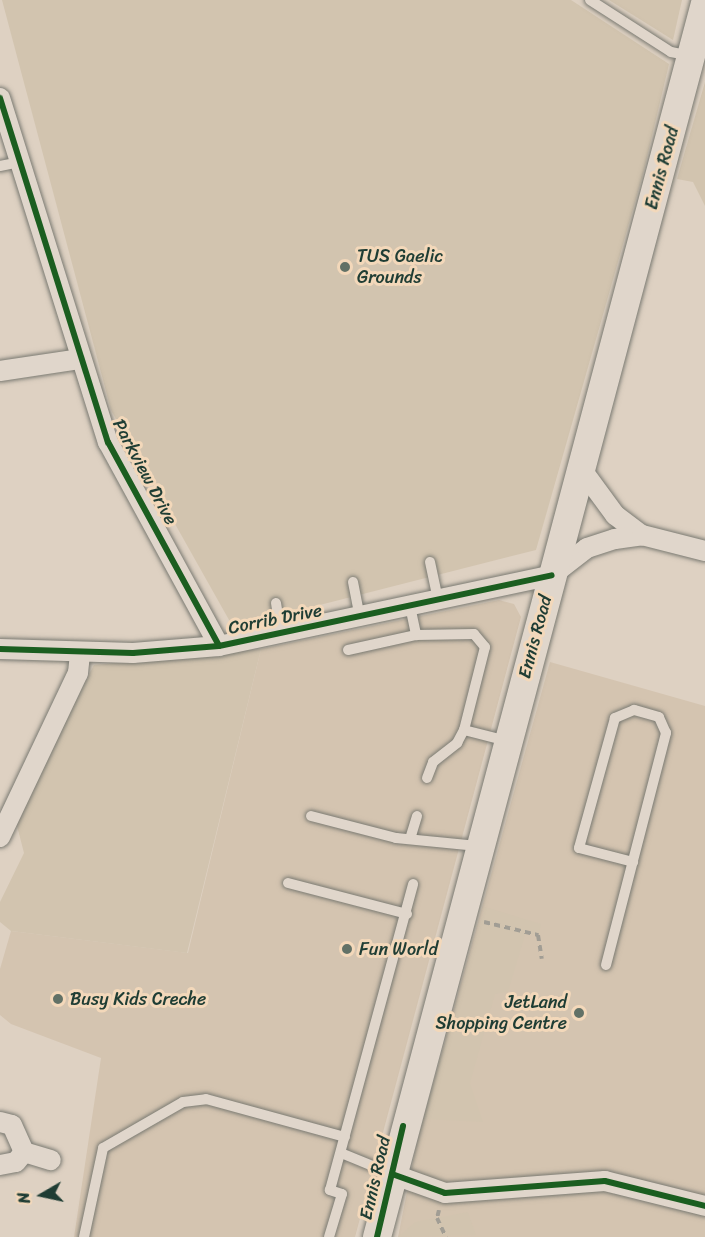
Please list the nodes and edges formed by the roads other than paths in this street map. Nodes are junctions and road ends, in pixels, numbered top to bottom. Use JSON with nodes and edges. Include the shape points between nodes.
{"nodes":[{"id":1,"x":590,"y":0,"type":"edge"},
{"id":2,"x":705,"y":3,"type":"edge"},
{"id":3,"x":691,"y":56,"type":"junction"},
{"id":4,"x":0,"y":98,"type":"edge"},
{"id":5,"x":8,"y":165,"type":"edge"},
{"id":6,"x":79,"y":359,"type":"junction"},
{"id":7,"x":0,"y":371,"type":"edge"},
{"id":8,"x":582,"y":470,"type":"junction"},
{"id":9,"x":642,"y":535,"type":"junction"},
{"id":10,"x":705,"y":550,"type":"edge"},
{"id":11,"x":430,"y":562,"type":"dead end"},
{"id":12,"x":552,"y":575,"type":"junction"},
{"id":13,"x":353,"y":582,"type":"dead end"},
{"id":14,"x":438,"y":600,"type":"junction"},
{"id":15,"x":276,"y":603,"type":"dead end"},
{"id":16,"x":410,"y":606,"type":"junction"},
{"id":17,"x":360,"y":617,"type":"junction"},
{"id":18,"x":281,"y":634,"type":"junction"},
{"id":19,"x":416,"y":635,"type":"junction"},
{"id":20,"x":219,"y":645,"type":"junction"},
{"id":21,"x":0,"y":649,"type":"edge"},
{"id":22,"x":348,"y":650,"type":"dead end"},
{"id":23,"x":80,"y":654,"type":"junction"},
{"id":24,"x":464,"y":730,"type":"junction"},
{"id":25,"x":508,"y":741,"type":"junction"},
{"id":26,"x":428,"y":778,"type":"dead end"},
{"id":27,"x":311,"y":816,"type":"dead end"},
{"id":28,"x":417,"y":816,"type":"dead end"},
{"id":29,"x":0,"y":837,"type":"edge"},
{"id":30,"x":410,"y":838,"type":"junction"},
{"id":31,"x":480,"y":846,"type":"junction"},
{"id":32,"x":633,"y":862,"type":"junction"},
{"id":33,"x":288,"y":883,"type":"dead end"},
{"id":34,"x":413,"y":884,"type":"dead end"},
{"id":35,"x":407,"y":914,"type":"junction"},
{"id":36,"x":606,"y":965,"type":"dead end"},
{"id":37,"x":0,"y":1122,"type":"edge"},
{"id":38,"x":345,"y":1137,"type":"junction"},
{"id":39,"x":24,"y":1152,"type":"junction"},
{"id":40,"x":341,"y":1153,"type":"junction"},
{"id":41,"x":51,"y":1160,"type":"dead end"},
{"id":42,"x":0,"y":1165,"type":"edge"},
{"id":43,"x":392,"y":1174,"type":"junction"},
{"id":44,"x":705,"y":1206,"type":"edge"},
{"id":45,"x":84,"y":1237,"type":"edge"},
{"id":46,"x":329,"y":1237,"type":"edge"},
{"id":47,"x":377,"y":1237,"type":"edge"}],
"edges":[{"from":1,"to":3,"type":"lane","via":[[671,52]]},
{"from":2,"to":3,"type":"main road","name":"Ennis Road"},
{"from":3,"to":8,"type":"main road","name":"Ennis Road"},
{"from":4,"to":5,"type":"street","name":"Parkview Drive"},
{"from":5,"to":6,"type":"street","name":"Parkview Drive"},
{"from":6,"to":7,"type":"street"},
{"from":6,"to":20,"type":"street","name":"Parkview Drive","via":[[108,442]]},
{"from":8,"to":9,"type":"street","via":[[615,515]]},
{"from":8,"to":12,"type":"main road","name":"Ennis Road"},
{"from":9,"to":10,"type":"street"},
{"from":9,"to":12,"type":"street","via":[[587,548]]},
{"from":11,"to":14,"type":"lane"},
{"from":12,"to":14,"type":"street","name":"Corrib Drive"},
{"from":12,"to":25,"type":"main road","name":"Ennis Road"},
{"from":13,"to":17,"type":"lane"},
{"from":14,"to":16,"type":"street","name":"Corrib Drive"},
{"from":15,"to":18,"type":"lane"},
{"from":16,"to":17,"type":"street","name":"Corrib Drive"},
{"from":16,"to":19,"type":"lane"},
{"from":17,"to":18,"type":"street","name":"Corrib Drive"},
{"from":18,"to":20,"type":"street","name":"Corrib Drive"},
{"from":19,"to":22,"type":"lane"},
{"from":19,"to":24,"type":"lane","via":[[482,638],[485,647]]},
{"from":20,"to":23,"type":"street","name":"Corrib Drive"},
{"from":21,"to":23,"type":"street","name":"Corrib Drive"},
{"from":23,"to":29,"type":"street","via":[[78,673]]},
{"from":24,"to":25,"type":"lane"},
{"from":24,"to":26,"type":"lane","via":[[457,743],[433,762]]},
{"from":25,"to":31,"type":"main road","name":"Ennis Road"},
{"from":27,"to":30,"type":"lane"},
{"from":28,"to":30,"type":"lane"},
{"from":30,"to":31,"type":"lane"},
{"from":31,"to":43,"type":"main road","name":"Ennis Road"},
{"from":32,"to":32,"type":"lane","via":[[666,733],[659,717],[634,710],[615,718],[579,848]]},
{"from":32,"to":36,"type":"lane"},
{"from":33,"to":35,"type":"lane"},
{"from":34,"to":35,"type":"lane"},
{"from":35,"to":38,"type":"lane"},
{"from":37,"to":39,"type":"street","via":[[12,1125]]},
{"from":38,"to":40,"type":"lane"},
{"from":38,"to":45,"type":"lane","via":[[206,1099],[183,1102],[103,1148]]},
{"from":39,"to":41,"type":"street"},
{"from":39,"to":42,"type":"street","via":[[16,1162]]},
{"from":40,"to":43,"type":"lane"},
{"from":40,"to":46,"type":"lane","via":[[330,1190],[342,1194]]},
{"from":43,"to":44,"type":"street","via":[[446,1193],[605,1181]]},
{"from":43,"to":47,"type":"main road","name":"Ennis Road"}]}
